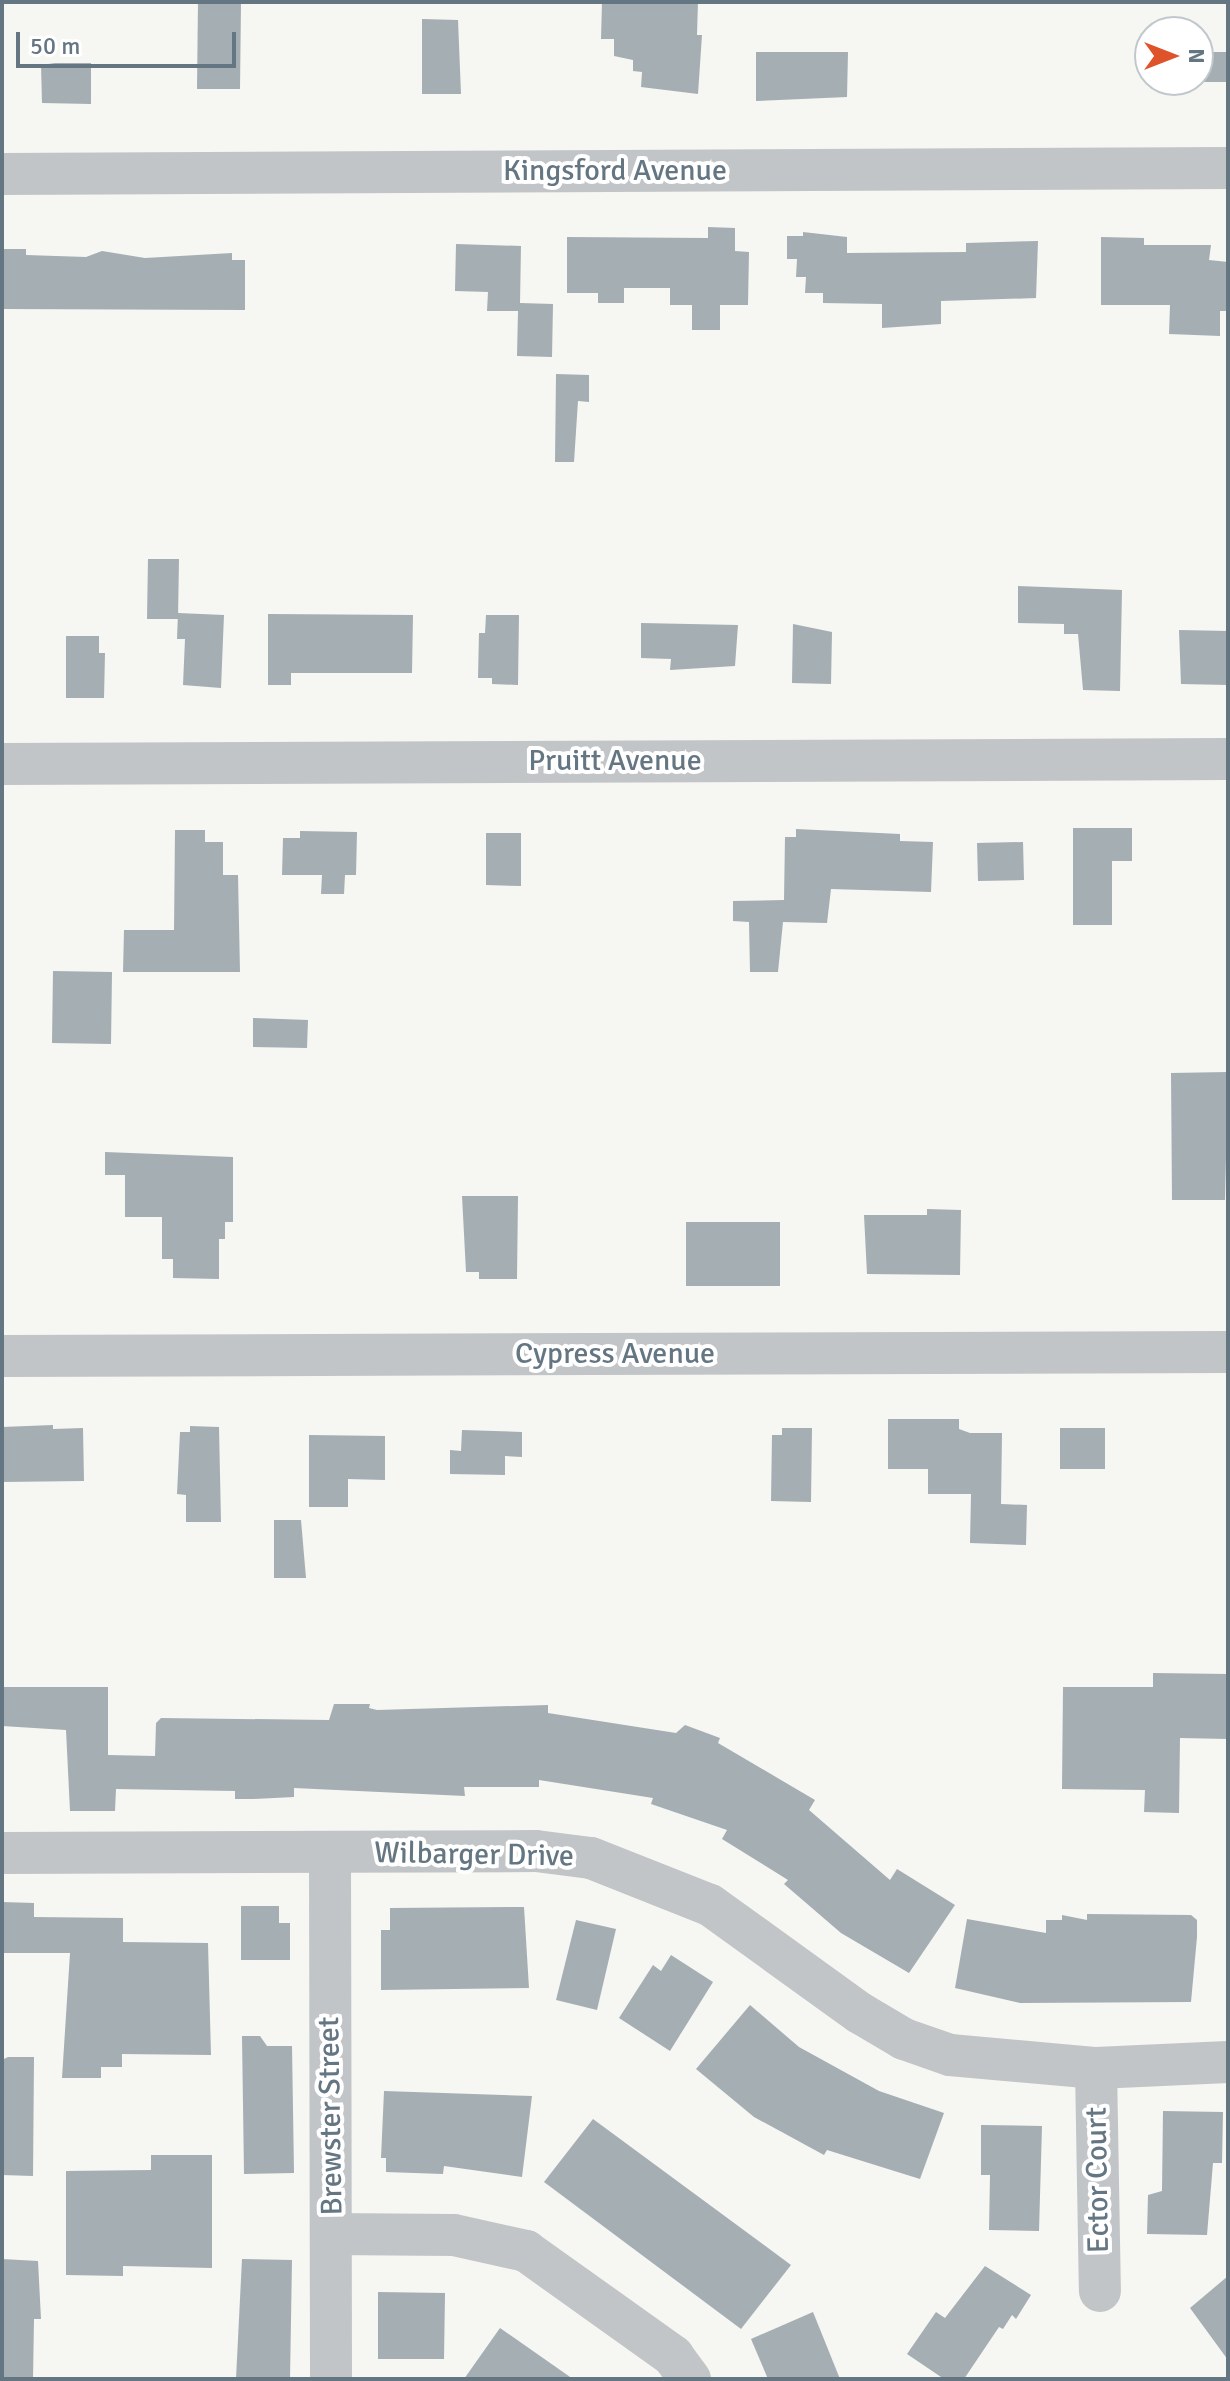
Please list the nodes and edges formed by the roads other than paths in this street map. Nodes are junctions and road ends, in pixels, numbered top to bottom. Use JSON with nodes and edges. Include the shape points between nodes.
{"nodes":[{"id":1,"x":1228,"y":168,"type":"edge"},
{"id":2,"x":2,"y":174,"type":"edge"},
{"id":3,"x":1228,"y":759,"type":"edge"},
{"id":4,"x":2,"y":764,"type":"edge"},
{"id":5,"x":1228,"y":1352,"type":"edge"},
{"id":6,"x":2,"y":1356,"type":"edge"},
{"id":7,"x":2,"y":1853,"type":"edge"},
{"id":8,"x":330,"y":1853,"type":"junction"},
{"id":9,"x":1228,"y":2062,"type":"edge"},
{"id":10,"x":1096,"y":2068,"type":"junction"},
{"id":11,"x":332,"y":2234,"type":"junction"},
{"id":12,"x":1100,"y":2291,"type":"dead end"},
{"id":13,"x":331,"y":2379,"type":"edge"},
{"id":14,"x":690,"y":2379,"type":"edge"}],
"edges":[{"from":1,"to":2,"type":"street","name":"Kingsford Avenue"},
{"from":3,"to":4,"type":"street","name":"Pruitt Avenue"},
{"from":5,"to":6,"type":"street","name":"Cypress Avenue"},
{"from":7,"to":8,"type":"street","name":"Wilbarger Drive"},
{"from":8,"to":10,"type":"street","name":"Wilbarger Drive","via":[[536,1851],[591,1858],[710,1905],[904,2039],[950,2055]]},
{"from":8,"to":11,"type":"street","name":"Brewster Street"},
{"from":9,"to":10,"type":"street","name":"Wilbarger Drive"},
{"from":10,"to":12,"type":"street","name":"Ector Court"},
{"from":11,"to":13,"type":"street","name":"Brewster Street"},
{"from":11,"to":14,"type":"street","via":[[454,2235],[526,2251],[673,2356]]}]}
